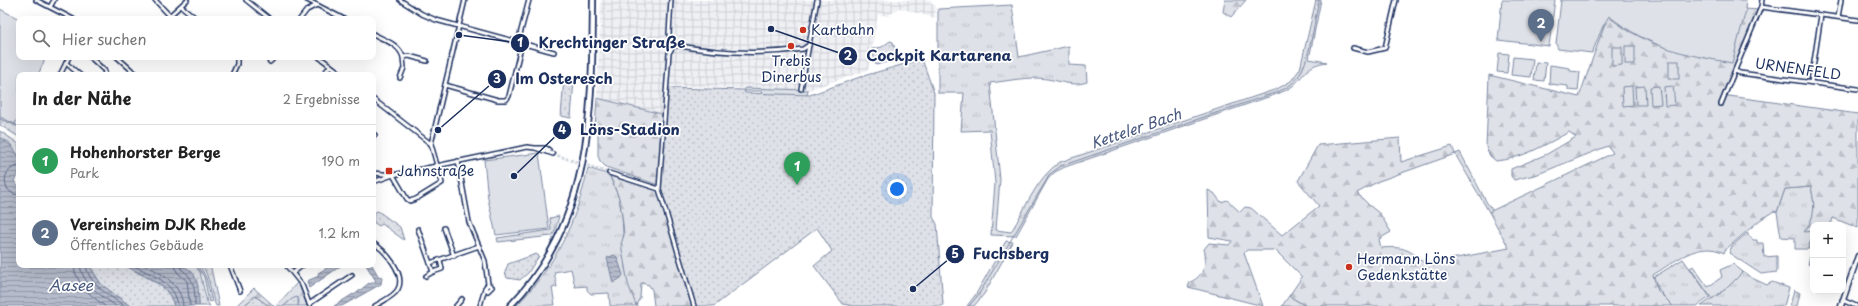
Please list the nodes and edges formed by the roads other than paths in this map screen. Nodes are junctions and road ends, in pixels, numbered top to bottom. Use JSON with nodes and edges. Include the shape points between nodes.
{"nodes":[{"id":1,"x":36,"y":0,"type":"edge"},
{"id":2,"x":54,"y":0,"type":"edge"},
{"id":3,"x":155,"y":0,"type":"edge"},
{"id":4,"x":187,"y":0,"type":"edge"},
{"id":5,"x":246,"y":0,"type":"edge"},
{"id":6,"x":308,"y":0,"type":"edge"},
{"id":7,"x":400,"y":0,"type":"edge"},
{"id":8,"x":465,"y":0,"type":"edge"},
{"id":9,"x":529,"y":0,"type":"edge"},
{"id":10,"x":593,"y":0,"type":"edge"},
{"id":11,"x":671,"y":0,"type":"edge"},
{"id":12,"x":817,"y":0,"type":"edge"},
{"id":13,"x":1396,"y":0,"type":"edge"},
{"id":14,"x":1762,"y":0,"type":"edge"},
{"id":15,"x":1841,"y":0,"type":"edge"},
{"id":16,"x":316,"y":5,"type":"junction"},
{"id":17,"x":181,"y":6,"type":"junction"},
{"id":18,"x":50,"y":7,"type":"junction"},
{"id":19,"x":1761,"y":7,"type":"junction"},
{"id":20,"x":1821,"y":15,"type":"junction"},
{"id":21,"x":67,"y":16,"type":"edge"},
{"id":22,"x":170,"y":16,"type":"joint"},
{"id":23,"x":193,"y":16,"type":"edge"},
{"id":24,"x":266,"y":16,"type":"edge"},
{"id":25,"x":302,"y":16,"type":"edge"},
{"id":26,"x":338,"y":16,"type":"edge"},
{"id":27,"x":1838,"y":17,"type":"junction"},
{"id":28,"x":1858,"y":20,"type":"edge"},
{"id":29,"x":459,"y":27,"type":"junction"},
{"id":30,"x":376,"y":36,"type":"edge"},
{"id":31,"x":520,"y":43,"type":"junction"},
{"id":32,"x":674,"y":45,"type":"junction"},
{"id":33,"x":808,"y":45,"type":"junction"},
{"id":34,"x":1353,"y":48,"type":"dead end"},
{"id":35,"x":554,"y":52,"type":"dead end"},
{"id":36,"x":403,"y":57,"type":"junction"},
{"id":37,"x":68,"y":60,"type":"edge"},
{"id":38,"x":93,"y":60,"type":"edge"},
{"id":39,"x":121,"y":60,"type":"edge"},
{"id":40,"x":237,"y":60,"type":"edge"},
{"id":41,"x":323,"y":60,"type":"edge"},
{"id":42,"x":428,"y":61,"type":"dead end"},
{"id":43,"x":66,"y":63,"type":"junction"},
{"id":44,"x":330,"y":66,"type":"junction"},
{"id":45,"x":1735,"y":70,"type":"junction"},
{"id":46,"x":62,"y":72,"type":"edge"},
{"id":47,"x":76,"y":72,"type":"edge"},
{"id":48,"x":104,"y":72,"type":"edge"},
{"id":49,"x":134,"y":72,"type":"edge"},
{"id":50,"x":233,"y":72,"type":"edge"},
{"id":51,"x":325,"y":72,"type":"edge"},
{"id":52,"x":338,"y":72,"type":"edge"},
{"id":53,"x":400,"y":78,"type":"dead end"},
{"id":54,"x":1811,"y":82,"type":"junction"},
{"id":55,"x":445,"y":85,"type":"junction"},
{"id":56,"x":801,"y":89,"type":"dead end"},
{"id":57,"x":1858,"y":89,"type":"edge"},
{"id":58,"x":376,"y":101,"type":"edge"},
{"id":59,"x":1721,"y":104,"type":"dead end"},
{"id":60,"x":431,"y":144,"type":"junction"},
{"id":61,"x":553,"y":154,"type":"tunnel mouth"},
{"id":62,"x":458,"y":161,"type":"junction"},
{"id":63,"x":437,"y":164,"type":"junction"},
{"id":64,"x":376,"y":172,"type":"edge"},
{"id":65,"x":609,"y":173,"type":"tunnel mouth"},
{"id":66,"x":393,"y":174,"type":"junction"},
{"id":67,"x":376,"y":181,"type":"edge"},
{"id":68,"x":658,"y":189,"type":"junction"},
{"id":69,"x":444,"y":228,"type":"dead end"},
{"id":70,"x":418,"y":229,"type":"dead end"},
{"id":71,"x":376,"y":246,"type":"edge"},
{"id":72,"x":479,"y":246,"type":"junction"},
{"id":73,"x":454,"y":256,"type":"junction"},
{"id":74,"x":1858,"y":256,"type":"edge"},
{"id":75,"x":440,"y":260,"type":"junction"},
{"id":76,"x":430,"y":263,"type":"junction"},
{"id":77,"x":231,"y":268,"type":"edge"},
{"id":78,"x":289,"y":268,"type":"edge"},
{"id":79,"x":299,"y":268,"type":"edge"},
{"id":80,"x":433,"y":272,"type":"junction"},
{"id":81,"x":293,"y":273,"type":"junction"},
{"id":82,"x":352,"y":275,"type":"dead end"},
{"id":83,"x":426,"y":276,"type":"dead end"},
{"id":84,"x":488,"y":284,"type":"junction"},
{"id":85,"x":485,"y":288,"type":"junction"},
{"id":86,"x":240,"y":291,"type":"dead end"},
{"id":87,"x":462,"y":299,"type":"dead end"},
{"id":88,"x":1842,"y":300,"type":"junction"},
{"id":89,"x":310,"y":305,"type":"edge"},
{"id":90,"x":375,"y":306,"type":"edge"},
{"id":91,"x":456,"y":306,"type":"edge"},
{"id":92,"x":480,"y":306,"type":"edge"},
{"id":93,"x":510,"y":306,"type":"edge"},
{"id":94,"x":694,"y":306,"type":"edge"},
{"id":95,"x":1841,"y":306,"type":"edge"},
{"id":96,"x":1856,"y":306,"type":"edge"}],
"edges":[{"from":1,"to":18,"type":"street"},
{"from":2,"to":18,"type":"street"},
{"from":3,"to":22,"type":"street"},
{"from":4,"to":17,"type":"street"},
{"from":5,"to":24,"type":"street"},
{"from":6,"to":16,"type":"street"},
{"from":7,"to":29,"type":"street","via":[[428,16]]},
{"from":8,"to":29,"type":"street"},
{"from":9,"to":31,"type":"street"},
{"from":10,"to":93,"type":"main road","via":[[587,130],[576,195],[556,244]]},
{"from":11,"to":32,"type":"street","via":[[669,34]]},
{"from":12,"to":33,"type":"street"},
{"from":13,"to":34,"type":"street","via":[[1385,48],[1368,52]]},
{"from":14,"to":19,"type":"street"},
{"from":15,"to":27,"type":"street"},
{"from":16,"to":25,"type":"street"},
{"from":16,"to":26,"type":"street"},
{"from":17,"to":22,"type":"street"},
{"from":17,"to":23,"type":"street"},
{"from":18,"to":21,"type":"street"},
{"from":19,"to":20,"type":"street"},
{"from":19,"to":45,"type":"street"},
{"from":20,"to":27,"type":"street"},
{"from":20,"to":54,"type":"street"},
{"from":27,"to":28,"type":"street"},
{"from":29,"to":31,"type":"street"},
{"from":29,"to":55,"type":"street"},
{"from":30,"to":36,"type":"street","via":[[395,46]]},
{"from":31,"to":35,"type":"street"},
{"from":31,"to":55,"type":"street","via":[[506,100]]},
{"from":32,"to":33,"type":"street","via":[[715,51],[761,52],[803,49]]},
{"from":32,"to":68,"type":"street","via":[[669,54]]},
{"from":33,"to":56,"type":"street"},
{"from":36,"to":42,"type":"street"},
{"from":36,"to":53,"type":"street","via":[[404,68]]},
{"from":37,"to":43,"type":"street"},
{"from":38,"to":48,"type":"street"},
{"from":39,"to":49,"type":"street"},
{"from":40,"to":50,"type":"street"},
{"from":41,"to":44,"type":"street"},
{"from":43,"to":46,"type":"street"},
{"from":43,"to":47,"type":"street"},
{"from":44,"to":51,"type":"street"},
{"from":44,"to":52,"type":"street"},
{"from":45,"to":54,"type":"street","name":"URNENFELD","via":[[1740,73]]},
{"from":45,"to":59,"type":"street"},
{"from":54,"to":57,"type":"street","name":"URNENFELD"},
{"from":55,"to":60,"type":"street"},
{"from":58,"to":60,"type":"street"},
{"from":60,"to":63,"type":"street"},
{"from":61,"to":62,"type":"street","via":[[546,152],[549,150],[546,148],[527,148]]},
{"from":62,"to":63,"type":"street"},
{"from":62,"to":72,"type":"street","via":[[469,222]]},
{"from":63,"to":66,"type":"street"},
{"from":63,"to":66,"type":"street","via":[[442,183],[415,200],[407,199]]},
{"from":64,"to":66,"type":"street"},
{"from":65,"to":68,"type":"street"},
{"from":66,"to":67,"type":"street"},
{"from":68,"to":94,"type":"street"},
{"from":69,"to":73,"type":"street"},
{"from":70,"to":76,"type":"street"},
{"from":71,"to":90,"type":"street","via":[[391,259],[400,283],[395,294]]},
{"from":72,"to":73,"type":"street"},
{"from":72,"to":84,"type":"street","via":[[485,261]]},
{"from":73,"to":75,"type":"street"},
{"from":74,"to":88,"type":"street"},
{"from":75,"to":76,"type":"street"},
{"from":75,"to":80,"type":"street","via":[[442,268]]},
{"from":76,"to":80,"type":"street"},
{"from":77,"to":86,"type":"street"},
{"from":78,"to":81,"type":"street"},
{"from":79,"to":81,"type":"street"},
{"from":80,"to":83,"type":"street"},
{"from":81,"to":89,"type":"street","via":[[302,285]]},
{"from":82,"to":89,"type":"street"},
{"from":84,"to":85,"type":"street"},
{"from":84,"to":85,"type":"street","via":[[491,290],[487,291]]},
{"from":85,"to":92,"type":"street"},
{"from":87,"to":91,"type":"street"},
{"from":88,"to":95,"type":"street"},
{"from":88,"to":96,"type":"street"}]}
